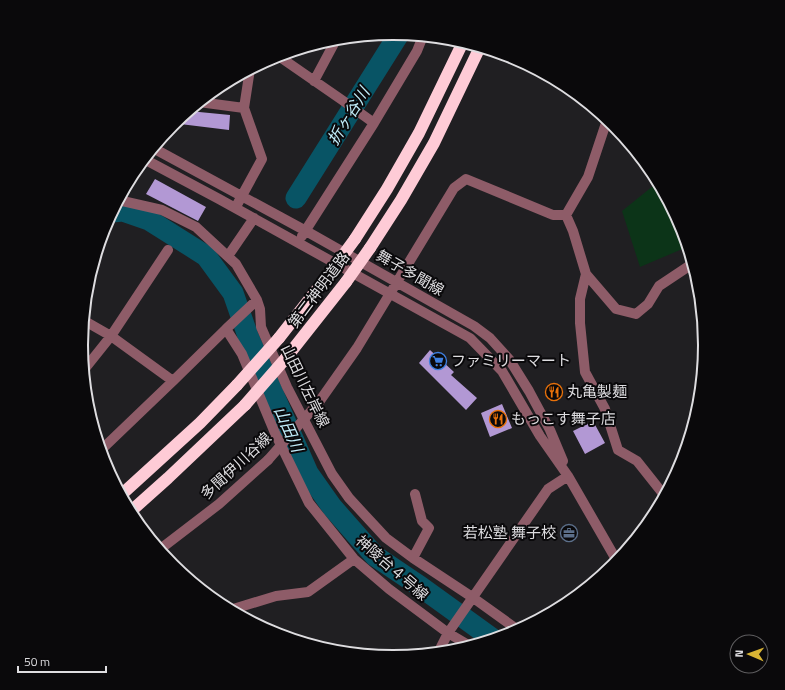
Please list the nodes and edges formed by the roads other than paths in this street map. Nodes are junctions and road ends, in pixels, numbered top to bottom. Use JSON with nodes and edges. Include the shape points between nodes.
{"nodes":[{"id":1,"x":421,"y":42,"type":"edge"},
{"id":2,"x":333,"y":46,"type":"edge"},
{"id":3,"x":460,"y":48,"type":"edge"},
{"id":4,"x":478,"y":52,"type":"edge"},
{"id":5,"x":284,"y":60,"type":"edge"},
{"id":6,"x":249,"y":76,"type":"edge"},
{"id":7,"x":314,"y":81,"type":"junction"},
{"id":8,"x":207,"y":103,"type":"edge"},
{"id":9,"x":244,"y":108,"type":"junction"},
{"id":10,"x":374,"y":123,"type":"junction"},
{"id":11,"x":605,"y":126,"type":"edge"},
{"id":12,"x":158,"y":151,"type":"edge"},
{"id":13,"x":149,"y":162,"type":"edge"},
{"id":14,"x":241,"y":197,"type":"junction"},
{"id":15,"x":123,"y":201,"type":"edge"},
{"id":16,"x":235,"y":208,"type":"junction"},
{"id":17,"x":566,"y":215,"type":"junction"},
{"id":18,"x":254,"y":218,"type":"junction"},
{"id":19,"x":306,"y":232,"type":"junction"},
{"id":20,"x":298,"y":243,"type":"junction"},
{"id":21,"x":168,"y":250,"type":"dead end"},
{"id":22,"x":228,"y":256,"type":"junction"},
{"id":23,"x":687,"y":267,"type":"edge"},
{"id":24,"x":586,"y":274,"type":"junction"},
{"id":25,"x":397,"y":283,"type":"junction"},
{"id":26,"x":390,"y":294,"type":"junction"},
{"id":27,"x":257,"y":300,"type":"junction"},
{"id":28,"x":88,"y":323,"type":"edge"},
{"id":29,"x":226,"y":330,"type":"junction"},
{"id":30,"x":111,"y":336,"type":"junction"},
{"id":31,"x":88,"y":365,"type":"edge"},
{"id":32,"x":173,"y":381,"type":"junction"},
{"id":33,"x":105,"y":446,"type":"edge"},
{"id":34,"x":568,"y":476,"type":"junction"},
{"id":35,"x":125,"y":491,"type":"edge"},
{"id":36,"x":661,"y":491,"type":"edge"},
{"id":37,"x":415,"y":494,"type":"dead end"},
{"id":38,"x":135,"y":508,"type":"edge"},
{"id":39,"x":164,"y":547,"type":"edge"},
{"id":40,"x":614,"y":555,"type":"edge"},
{"id":41,"x":413,"y":558,"type":"junction"},
{"id":42,"x":354,"y":559,"type":"junction"},
{"id":43,"x":472,"y":597,"type":"junction"},
{"id":44,"x":238,"y":608,"type":"edge"},
{"id":45,"x":512,"y":626,"type":"edge"},
{"id":46,"x":448,"y":633,"type":"junction"},
{"id":47,"x":463,"y":642,"type":"edge"},
{"id":48,"x":442,"y":646,"type":"edge"}],
"edges":[{"from":1,"to":10,"type":"street"},
{"from":2,"to":7,"type":"street"},
{"from":3,"to":35,"type":"highway","name":"第二神明道路","bridge":true,"via":[[420,133],[387,189],[330,273],[279,338],[237,385]]},
{"from":4,"to":38,"type":"highway","name":"第二神明道路","bridge":true,"via":[[434,143],[401,200],[346,282],[286,358],[245,404]]},
{"from":5,"to":7,"type":"street"},
{"from":6,"to":9,"type":"street"},
{"from":7,"to":10,"type":"street"},
{"from":8,"to":9,"type":"street"},
{"from":9,"to":14,"type":"street","via":[[262,160]]},
{"from":10,"to":19,"type":"street"},
{"from":11,"to":17,"type":"street","via":[[588,177]]},
{"from":12,"to":14,"type":"street","name":"舞子多聞線"},
{"from":13,"to":16,"type":"street","name":"舞子多聞線"},
{"from":14,"to":16,"type":"street"},
{"from":14,"to":19,"type":"street","name":"舞子多聞線"},
{"from":15,"to":22,"type":"street","name":"山田川左岸線","via":[[162,210],[196,227]]},
{"from":16,"to":18,"type":"street","name":"舞子多聞線"},
{"from":17,"to":24,"type":"street"},
{"from":17,"to":25,"type":"street","name":"多聞伊川谷線","via":[[553,215],[466,179],[454,188]]},
{"from":18,"to":20,"type":"street","name":"舞子多聞線"},
{"from":18,"to":22,"type":"street"},
{"from":19,"to":20,"type":"street"},
{"from":19,"to":25,"type":"street","name":"舞子多聞線"},
{"from":20,"to":26,"type":"street","name":"舞子多聞線"},
{"from":21,"to":30,"type":"street"},
{"from":22,"to":27,"type":"street","name":"山田川左岸線","via":[[236,264]]},
{"from":23,"to":24,"type":"street","via":[[659,286],[648,304],[636,314],[616,309]]},
{"from":24,"to":36,"type":"street","via":[[580,299],[585,372],[604,410],[618,450],[637,461]]},
{"from":25,"to":26,"type":"street","name":"多聞伊川谷線"},
{"from":25,"to":34,"type":"street","name":"舞子多聞線","via":[[474,326],[490,338],[509,359],[550,430]]},
{"from":26,"to":34,"type":"street","name":"舞子多聞線","via":[[470,338],[502,371],[540,436]]},
{"from":26,"to":39,"type":"street","name":"多聞伊川谷線","bridge":true,"via":[[320,402],[268,460],[219,504]]},
{"from":27,"to":29,"type":"street"},
{"from":27,"to":41,"type":"street","name":"山田川左岸線","via":[[260,327],[287,387],[332,474],[349,498],[386,538]]},
{"from":28,"to":30,"type":"street"},
{"from":29,"to":32,"type":"street"},
{"from":29,"to":42,"type":"street","name":"神陵台４号線","via":[[242,354],[275,433],[309,503]]},
{"from":30,"to":31,"type":"street"},
{"from":30,"to":32,"type":"street"},
{"from":32,"to":33,"type":"street"},
{"from":34,"to":40,"type":"street","name":"舞子多聞線"},
{"from":34,"to":43,"type":"street","via":[[548,489]]},
{"from":37,"to":41,"type":"street","via":[[422,521],[429,528]]},
{"from":41,"to":43,"type":"street","name":"山田川左岸線"},
{"from":42,"to":44,"type":"street","via":[[308,592],[276,596]]},
{"from":42,"to":46,"type":"street","name":"神陵台４号線"},
{"from":43,"to":45,"type":"street","name":"山田川左岸線"},
{"from":43,"to":46,"type":"street"},
{"from":46,"to":47,"type":"street","name":"神陵台４号線"},
{"from":46,"to":48,"type":"street"}]}
